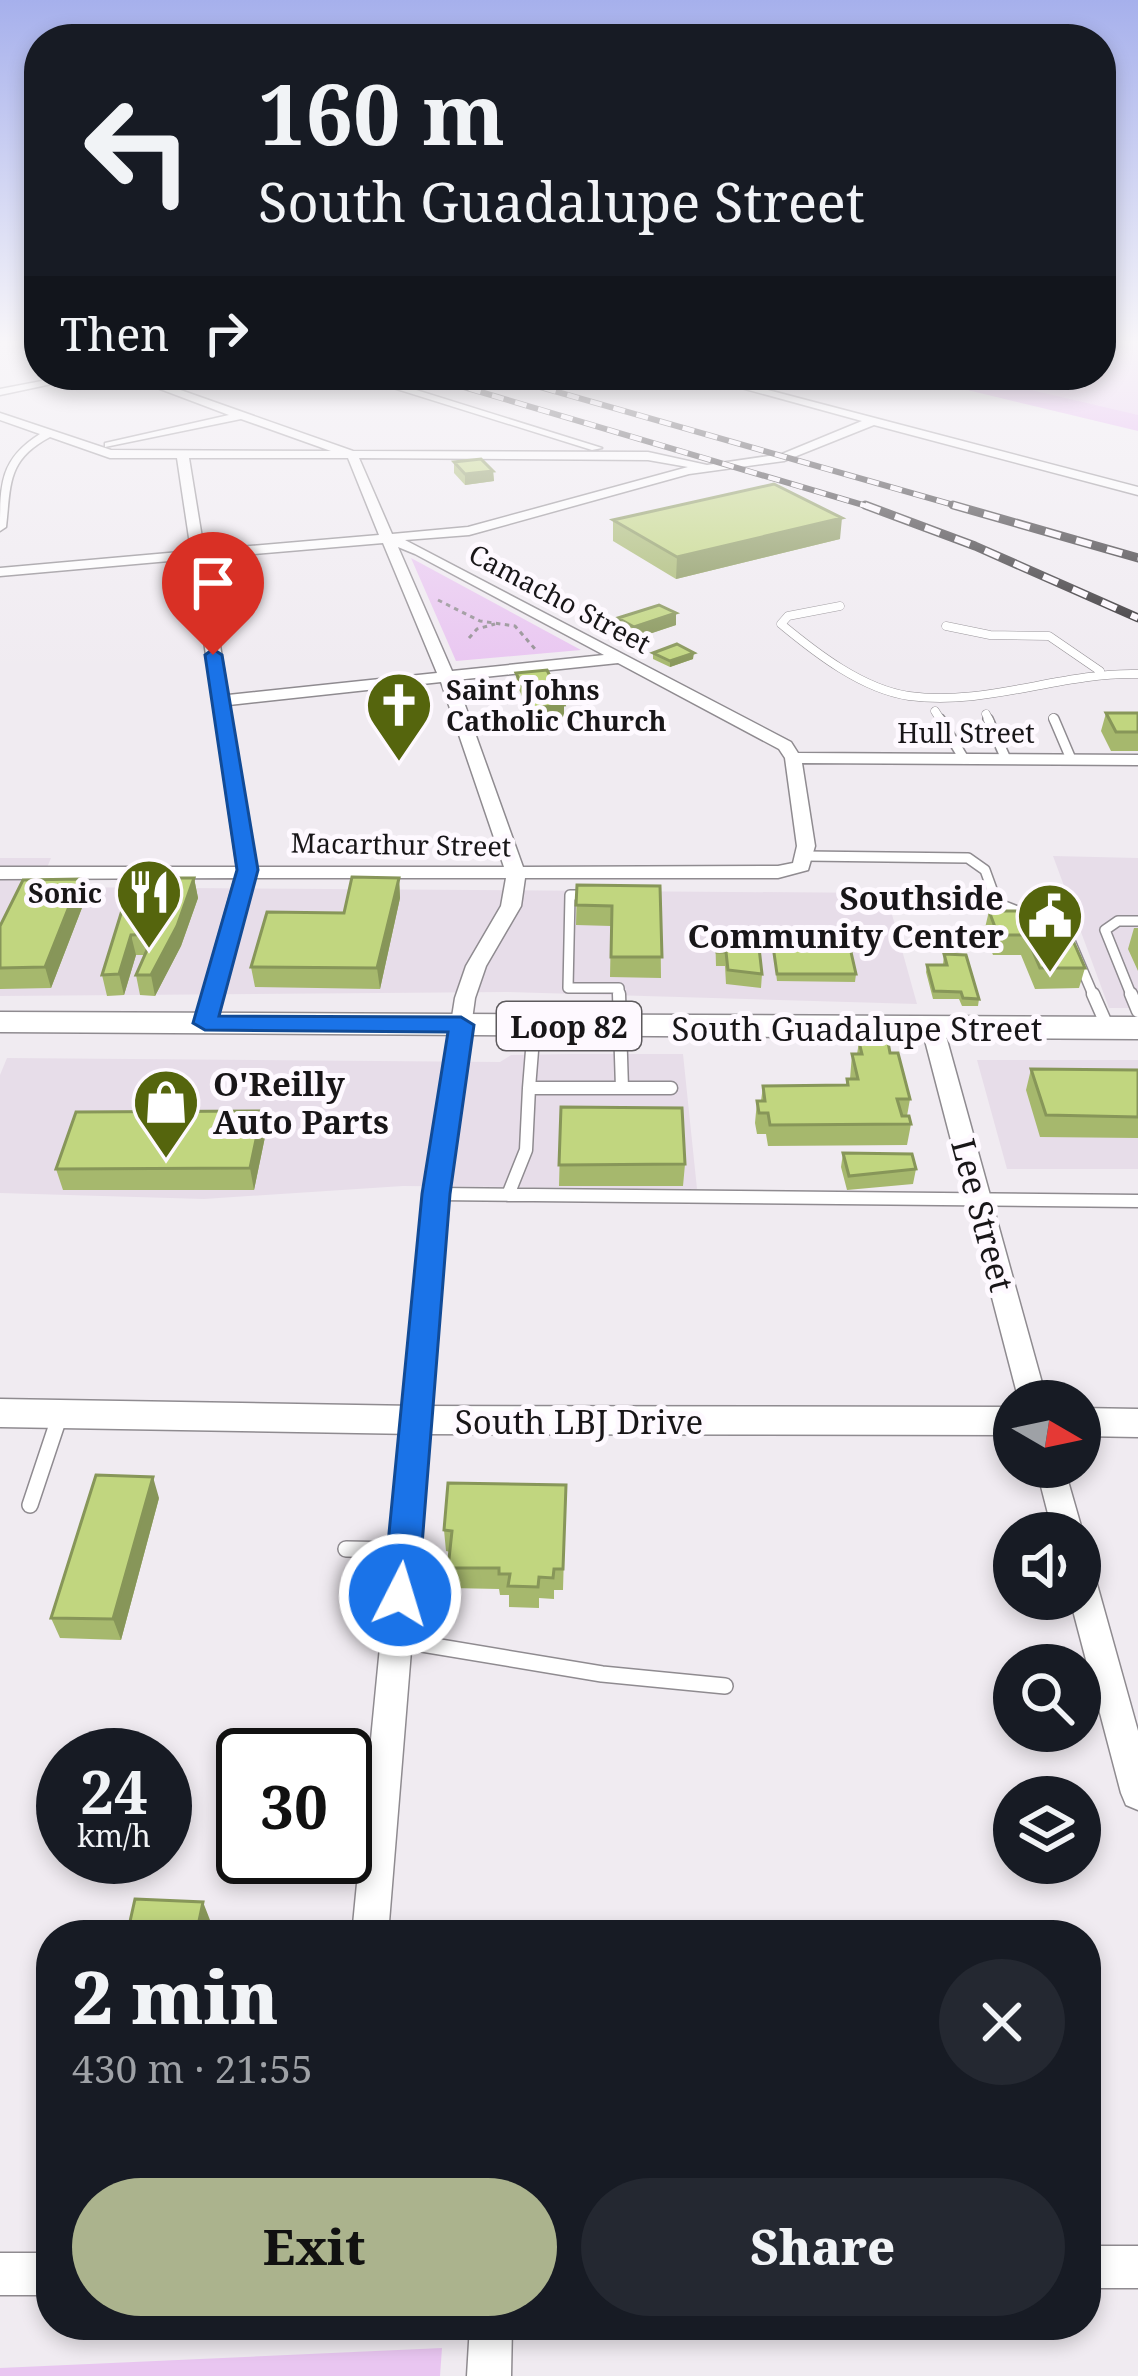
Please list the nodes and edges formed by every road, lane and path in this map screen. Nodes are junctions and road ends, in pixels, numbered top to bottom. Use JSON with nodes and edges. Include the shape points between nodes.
{"nodes":[{"id":1,"x":13,"y":451,"type":"edge"},
{"id":2,"x":94,"y":451,"type":"edge"},
{"id":3,"x":341,"y":451,"type":"edge"},
{"id":4,"x":599,"y":451,"type":"edge"},
{"id":5,"x":799,"y":451,"type":"edge"},
{"id":6,"x":988,"y":451,"type":"edge"},
{"id":7,"x":352,"y":455,"type":"junction"},
{"id":8,"x":183,"y":456,"type":"junction"},
{"id":9,"x":615,"y":456,"type":"junction"},
{"id":10,"x":704,"y":467,"type":"junction"},
{"id":11,"x":3,"y":485,"type":"edge"},
{"id":12,"x":1138,"y":490,"type":"edge"},
{"id":13,"x":0,"y":527,"type":"edge"},
{"id":14,"x":390,"y":539,"type":"junction"},
{"id":15,"x":198,"y":555,"type":"junction"},
{"id":16,"x":0,"y":572,"type":"edge"},
{"id":17,"x":415,"y":601,"type":"junction"},
{"id":18,"x":841,"y":606,"type":"dead end"},
{"id":19,"x":498,"y":623,"type":"junction"},
{"id":20,"x":946,"y":626,"type":"dead end"},
{"id":21,"x":469,"y":638,"type":"dead end"},
{"id":22,"x":541,"y":656,"type":"dead end"},
{"id":23,"x":620,"y":658,"type":"junction"},
{"id":24,"x":1102,"y":672,"type":"junction"},
{"id":25,"x":1138,"y":674,"type":"edge"},
{"id":26,"x":446,"y":678,"type":"junction"},
{"id":27,"x":220,"y":701,"type":"junction"},
{"id":28,"x":935,"y":711,"type":"dead end"},
{"id":29,"x":986,"y":715,"type":"dead end"},
{"id":30,"x":1053,"y":718,"type":"dead end"},
{"id":31,"x":793,"y":758,"type":"junction"},
{"id":32,"x":964,"y":759,"type":"junction"},
{"id":33,"x":1006,"y":759,"type":"junction"},
{"id":34,"x":1071,"y":759,"type":"junction"},
{"id":35,"x":1138,"y":760,"type":"edge"},
{"id":36,"x":804,"y":861,"type":"junction"},
{"id":37,"x":247,"y":870,"type":"junction"},
{"id":38,"x":516,"y":872,"type":"junction"},
{"id":39,"x":0,"y":873,"type":"edge"},
{"id":40,"x":606,"y":895,"type":"edge"},
{"id":41,"x":1031,"y":915,"type":"edge"},
{"id":42,"x":1049,"y":916,"type":"edge"},
{"id":43,"x":1138,"y":921,"type":"edge"},
{"id":44,"x":0,"y":1022,"type":"edge"},
{"id":45,"x":1128,"y":1022,"type":"edge"},
{"id":46,"x":205,"y":1023,"type":"junction"},
{"id":47,"x":461,"y":1025,"type":"junction"},
{"id":48,"x":533,"y":1026,"type":"junction"},
{"id":49,"x":619,"y":1027,"type":"junction"},
{"id":50,"x":933,"y":1029,"type":"junction"},
{"id":51,"x":529,"y":1088,"type":"junction"},
{"id":52,"x":622,"y":1088,"type":"junction"},
{"id":53,"x":671,"y":1088,"type":"dead end"},
{"id":54,"x":436,"y":1194,"type":"junction"},
{"id":55,"x":508,"y":1195,"type":"junction"},
{"id":56,"x":979,"y":1201,"type":"junction"},
{"id":57,"x":1138,"y":1201,"type":"edge"},
{"id":58,"x":1027,"y":1380,"type":"edge"},
{"id":59,"x":0,"y":1413,"type":"edge"},
{"id":60,"x":61,"y":1414,"type":"junction"},
{"id":61,"x":415,"y":1420,"type":"junction"},
{"id":62,"x":993,"y":1421,"type":"edge"},
{"id":63,"x":1101,"y":1423,"type":"edge"},
{"id":64,"x":1138,"y":1424,"type":"edge"},
{"id":65,"x":30,"y":1505,"type":"dead end"},
{"id":66,"x":346,"y":1549,"type":"dead end"},
{"id":67,"x":404,"y":1550,"type":"junction"},
{"id":68,"x":1092,"y":1620,"type":"edge"},
{"id":69,"x":396,"y":1640,"type":"junction"},
{"id":70,"x":725,"y":1686,"type":"dead end"},
{"id":71,"x":1138,"y":1793,"type":"edge"},
{"id":72,"x":371,"y":1920,"type":"edge"},
{"id":73,"x":1101,"y":2267,"type":"edge"},
{"id":74,"x":1138,"y":2267,"type":"edge"},
{"id":75,"x":0,"y":2274,"type":"edge"},
{"id":76,"x":36,"y":2274,"type":"edge"},
{"id":77,"x":491,"y":2340,"type":"edge"},
{"id":78,"x":490,"y":2376,"type":"edge"}],
"edges":[{"from":1,"to":11,"type":"street"},
{"from":2,"to":8,"type":"street"},
{"from":3,"to":7,"type":"street"},
{"from":4,"to":9,"type":"street"},
{"from":5,"to":10,"type":"street"},
{"from":6,"to":12,"type":"street"},
{"from":7,"to":8,"type":"street"},
{"from":7,"to":9,"type":"street"},
{"from":7,"to":14,"type":"street"},
{"from":8,"to":15,"type":"street"},
{"from":9,"to":10,"type":"street"},
{"from":10,"to":14,"type":"street","via":[[469,531]]},
{"from":11,"to":13,"type":"street"},
{"from":14,"to":15,"type":"street"},
{"from":14,"to":17,"type":"street"},
{"from":14,"to":23,"type":"street","name":"Camacho Street"},
{"from":15,"to":16,"type":"street"},
{"from":15,"to":27,"type":"street"},
{"from":17,"to":19,"type":"path","via":[[439,600]]},
{"from":17,"to":26,"type":"street"},
{"from":18,"to":24,"type":"lane","via":[[782,624],[894,692],[963,695]]},
{"from":19,"to":21,"type":"path"},
{"from":19,"to":22,"type":"path","via":[[515,626]]},
{"from":20,"to":24,"type":"lane","via":[[1049,636]]},
{"from":23,"to":26,"type":"street"},
{"from":23,"to":31,"type":"street","name":"Camacho Street","via":[[785,746]]},
{"from":24,"to":25,"type":"lane"},
{"from":26,"to":27,"type":"street"},
{"from":26,"to":38,"type":"street"},
{"from":27,"to":37,"type":"street"},
{"from":28,"to":32,"type":"lane"},
{"from":29,"to":33,"type":"lane"},
{"from":30,"to":34,"type":"lane"},
{"from":31,"to":32,"type":"street","name":"Hull Street"},
{"from":31,"to":36,"type":"street"},
{"from":32,"to":33,"type":"street","name":"Hull Street"},
{"from":33,"to":34,"type":"street","name":"Hull Street"},
{"from":34,"to":35,"type":"street","name":"Hull Street"},
{"from":36,"to":38,"type":"street","name":"Macarthur Street","via":[[778,872],[623,878]]},
{"from":36,"to":41,"type":"lane","via":[[968,858],[990,875],[997,903]]},
{"from":37,"to":38,"type":"street","name":"Macarthur Street"},
{"from":37,"to":39,"type":"street","name":"Macarthur Street"},
{"from":37,"to":46,"type":"street"},
{"from":38,"to":47,"type":"street","via":[[511,906],[476,966]]},
{"from":40,"to":49,"type":"lane","via":[[570,895],[568,988],[619,988]]},
{"from":42,"to":45,"type":"lane","via":[[1065,924]]},
{"from":43,"to":45,"type":"lane","via":[[1118,920],[1105,930]]},
{"from":44,"to":46,"type":"main road","name":"South Guadalupe Street","number":"Loop 82"},
{"from":45,"to":50,"type":"main road","name":"South Guadalupe Street","number":"Loop 82"},
{"from":46,"to":47,"type":"main road","name":"South Guadalupe Street","number":"Loop 82"},
{"from":47,"to":48,"type":"main road","name":"South Guadalupe Street","number":"Loop 82"},
{"from":47,"to":54,"type":"street"},
{"from":48,"to":49,"type":"main road","name":"South Guadalupe Street","number":"Loop 82"},
{"from":48,"to":51,"type":"lane"},
{"from":49,"to":50,"type":"main road","name":"South Guadalupe Street","number":"Loop 82"},
{"from":49,"to":52,"type":"lane"},
{"from":50,"to":56,"type":"street","name":"Lee Street"},
{"from":51,"to":52,"type":"lane"},
{"from":51,"to":55,"type":"lane","via":[[526,1150]]},
{"from":52,"to":53,"type":"lane"},
{"from":54,"to":55,"type":"lane"},
{"from":54,"to":61,"type":"street"},
{"from":55,"to":56,"type":"lane"},
{"from":56,"to":57,"type":"lane"},
{"from":56,"to":58,"type":"street","name":"Lee Street"},
{"from":59,"to":60,"type":"street","name":"South LBJ Drive"},
{"from":60,"to":61,"type":"street","name":"South LBJ Drive"},
{"from":60,"to":65,"type":"lane"},
{"from":61,"to":62,"type":"street","name":"South LBJ Drive"},
{"from":61,"to":67,"type":"street"},
{"from":63,"to":64,"type":"street"},
{"from":66,"to":67,"type":"lane"},
{"from":67,"to":69,"type":"street"},
{"from":68,"to":71,"type":"street"},
{"from":69,"to":70,"type":"lane","via":[[646,1684]]},
{"from":69,"to":72,"type":"street"},
{"from":73,"to":74,"type":"street"},
{"from":75,"to":76,"type":"street"},
{"from":77,"to":78,"type":"street"}]}
